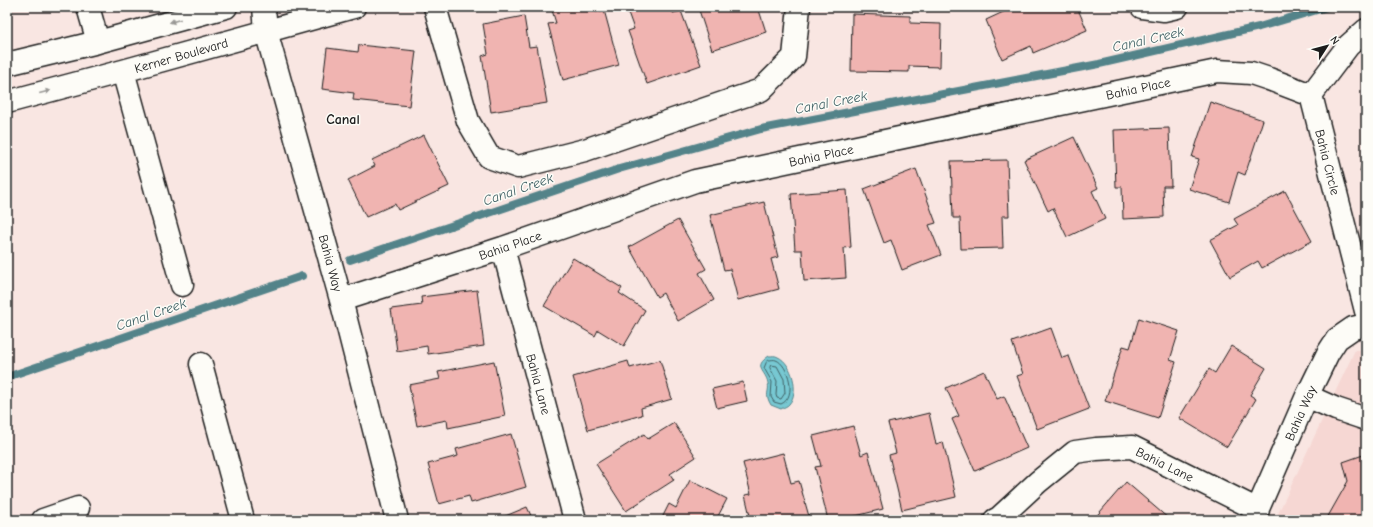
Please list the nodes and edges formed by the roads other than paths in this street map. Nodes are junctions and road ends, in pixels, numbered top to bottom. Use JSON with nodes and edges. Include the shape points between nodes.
{"nodes":[{"id":1,"x":88,"y":7,"type":"edge"},
{"id":2,"x":226,"y":7,"type":"edge"},
{"id":3,"x":264,"y":7,"type":"edge"},
{"id":4,"x":354,"y":7,"type":"edge"},
{"id":5,"x":435,"y":7,"type":"edge"},
{"id":6,"x":798,"y":7,"type":"edge"},
{"id":7,"x":1142,"y":7,"type":"edge"},
{"id":8,"x":1177,"y":7,"type":"edge"},
{"id":9,"x":1366,"y":30,"type":"edge"},
{"id":10,"x":266,"y":31,"type":"junction"},
{"id":11,"x":98,"y":42,"type":"junction"},
{"id":12,"x":7,"y":64,"type":"edge"},
{"id":13,"x":123,"y":71,"type":"junction"},
{"id":14,"x":1311,"y":95,"type":"junction"},
{"id":15,"x":7,"y":102,"type":"edge"},
{"id":16,"x":503,"y":248,"type":"junction"},
{"id":17,"x":182,"y":286,"type":"dead end"},
{"id":18,"x":341,"y":300,"type":"junction"},
{"id":19,"x":1366,"y":311,"type":"edge"},
{"id":20,"x":1366,"y":325,"type":"edge"},
{"id":21,"x":201,"y":364,"type":"dead end"},
{"id":22,"x":1307,"y":396,"type":"junction"},
{"id":23,"x":1366,"y":419,"type":"edge"},
{"id":24,"x":78,"y":508,"type":"dead end"},
{"id":25,"x":1255,"y":515,"type":"edge"},
{"id":26,"x":43,"y":520,"type":"edge"},
{"id":27,"x":243,"y":520,"type":"edge"},
{"id":28,"x":396,"y":520,"type":"edge"},
{"id":29,"x":575,"y":520,"type":"edge"},
{"id":30,"x":995,"y":520,"type":"edge"}],
"edges":[{"from":1,"to":11,"type":"street"},
{"from":2,"to":11,"type":"street","one_way":true},
{"from":3,"to":10,"type":"street","name":"Bahia Way"},
{"from":4,"to":10,"type":"street","name":"Kerner Boulevard"},
{"from":5,"to":6,"type":"street","via":[[468,122],[489,157],[518,167],[585,150],[761,90],[794,57]]},
{"from":7,"to":8,"type":"street","via":[[1164,10]]},
{"from":9,"to":14,"type":"street","via":[[1348,46]]},
{"from":10,"to":13,"type":"street","name":"Kerner Boulevard"},
{"from":10,"to":18,"type":"street","name":"Bahia Way"},
{"from":11,"to":12,"type":"street"},
{"from":15,"to":13,"type":"street","name":"Kerner Boulevard","one_way":true},
{"from":13,"to":17,"type":"street"},
{"from":14,"to":16,"type":"street","name":"Bahia Place","via":[[1251,73],[1217,71],[695,182]]},
{"from":14,"to":19,"type":"street","name":"Bahia Circle"},
{"from":16,"to":18,"type":"street","name":"Bahia Place"},
{"from":16,"to":29,"type":"street","name":"Bahia Lane"},
{"from":18,"to":28,"type":"street","name":"Bahia Way"},
{"from":20,"to":22,"type":"street","name":"Bahia Way","via":[[1353,328],[1337,339]]},
{"from":21,"to":27,"type":"street"},
{"from":22,"to":23,"type":"street"},
{"from":22,"to":25,"type":"street","name":"Bahia Way"},
{"from":24,"to":26,"type":"street"},
{"from":25,"to":30,"type":"street","name":"Bahia Lane","via":[[1132,447],[1075,452]]}]}
